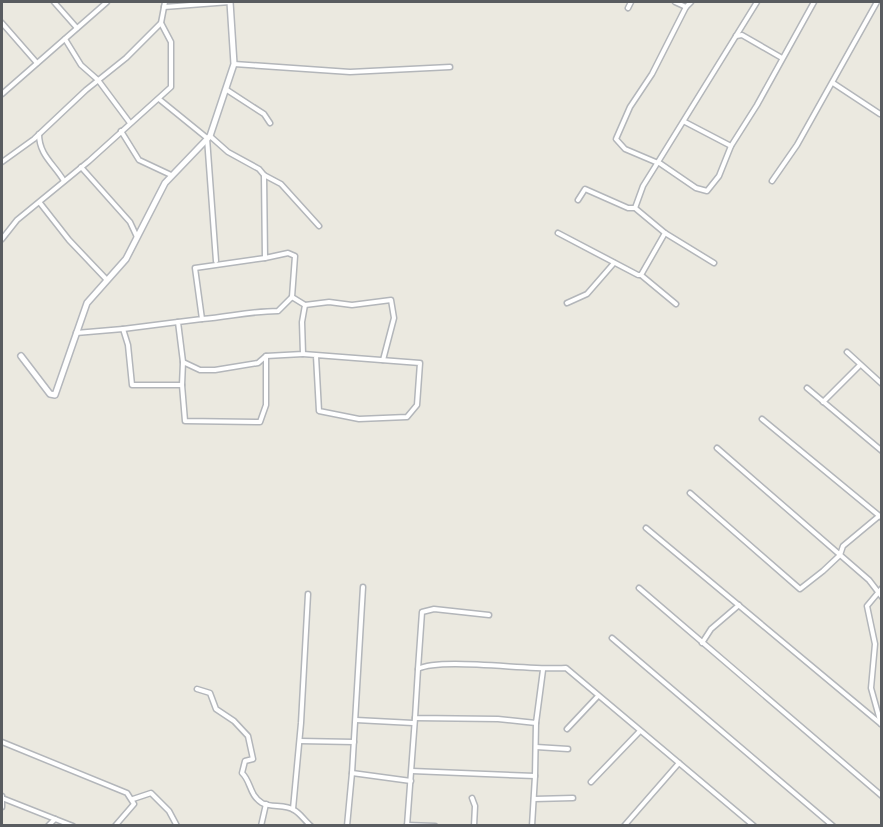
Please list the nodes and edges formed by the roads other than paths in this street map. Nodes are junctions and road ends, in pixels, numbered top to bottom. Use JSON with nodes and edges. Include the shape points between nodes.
{"nodes":[{"id":1,"x":54,"y":2,"type":"edge"},
{"id":2,"x":107,"y":2,"type":"edge"},
{"id":3,"x":230,"y":2,"type":"edge"},
{"id":4,"x":631,"y":2,"type":"edge"},
{"id":5,"x":675,"y":2,"type":"edge"},
{"id":6,"x":691,"y":2,"type":"edge"},
{"id":7,"x":757,"y":2,"type":"edge"},
{"id":8,"x":814,"y":2,"type":"edge"},
{"id":9,"x":877,"y":2,"type":"edge"},
{"id":10,"x":165,"y":4,"type":"edge"},
{"id":11,"x":686,"y":7,"type":"junction"},
{"id":12,"x":628,"y":8,"type":"dead end"},
{"id":13,"x":2,"y":23,"type":"edge"},
{"id":14,"x":161,"y":23,"type":"junction"},
{"id":15,"x":77,"y":29,"type":"junction"},
{"id":16,"x":735,"y":36,"type":"junction"},
{"id":17,"x":65,"y":39,"type":"junction"},
{"id":18,"x":782,"y":58,"type":"junction"},
{"id":19,"x":37,"y":63,"type":"junction"},
{"id":20,"x":234,"y":64,"type":"junction"},
{"id":21,"x":450,"y":67,"type":"dead end"},
{"id":22,"x":98,"y":81,"type":"junction"},
{"id":23,"x":833,"y":83,"type":"junction"},
{"id":24,"x":227,"y":90,"type":"junction"},
{"id":25,"x":2,"y":94,"type":"edge"},
{"id":26,"x":159,"y":99,"type":"junction"},
{"id":27,"x":880,"y":114,"type":"edge"},
{"id":28,"x":685,"y":122,"type":"junction"},
{"id":29,"x":130,"y":123,"type":"junction"},
{"id":30,"x":270,"y":123,"type":"dead end"},
{"id":31,"x":121,"y":131,"type":"junction"},
{"id":32,"x":39,"y":134,"type":"junction"},
{"id":33,"x":208,"y":137,"type":"junction"},
{"id":34,"x":731,"y":146,"type":"junction"},
{"id":35,"x":2,"y":162,"type":"edge"},
{"id":36,"x":658,"y":163,"type":"junction"},
{"id":37,"x":81,"y":167,"type":"junction"},
{"id":38,"x":171,"y":175,"type":"junction"},
{"id":39,"x":264,"y":175,"type":"junction"},
{"id":40,"x":64,"y":181,"type":"junction"},
{"id":41,"x":772,"y":181,"type":"dead end"},
{"id":42,"x":578,"y":200,"type":"dead end"},
{"id":43,"x":40,"y":203,"type":"junction"},
{"id":44,"x":635,"y":208,"type":"junction"},
{"id":45,"x":319,"y":226,"type":"dead end"},
{"id":46,"x":558,"y":233,"type":"dead end"},
{"id":47,"x":665,"y":233,"type":"junction"},
{"id":48,"x":137,"y":237,"type":"junction"},
{"id":49,"x":2,"y":239,"type":"edge"},
{"id":50,"x":265,"y":258,"type":"junction"},
{"id":51,"x":216,"y":261,"type":"dead end"},
{"id":52,"x":614,"y":262,"type":"junction"},
{"id":53,"x":714,"y":263,"type":"dead end"},
{"id":54,"x":641,"y":274,"type":"junction"},
{"id":55,"x":107,"y":280,"type":"junction"},
{"id":56,"x":292,"y":297,"type":"junction"},
{"id":57,"x":567,"y":303,"type":"dead end"},
{"id":58,"x":676,"y":303,"type":"dead end"},
{"id":59,"x":305,"y":304,"type":"junction"},
{"id":60,"x":202,"y":319,"type":"junction"},
{"id":61,"x":178,"y":322,"type":"junction"},
{"id":62,"x":123,"y":329,"type":"junction"},
{"id":63,"x":76,"y":333,"type":"junction"},
{"id":64,"x":847,"y":352,"type":"dead end"},
{"id":65,"x":303,"y":354,"type":"junction"},
{"id":66,"x":21,"y":356,"type":"dead end"},
{"id":67,"x":266,"y":356,"type":"junction"},
{"id":68,"x":316,"y":356,"type":"junction"},
{"id":69,"x":383,"y":361,"type":"junction"},
{"id":70,"x":183,"y":363,"type":"junction"},
{"id":71,"x":860,"y":365,"type":"junction"},
{"id":72,"x":882,"y":384,"type":"edge"},
{"id":73,"x":182,"y":385,"type":"junction"},
{"id":74,"x":807,"y":388,"type":"dead end"},
{"id":75,"x":823,"y":402,"type":"junction"},
{"id":76,"x":762,"y":419,"type":"dead end"},
{"id":77,"x":717,"y":448,"type":"dead end"},
{"id":78,"x":882,"y":452,"type":"edge"},
{"id":79,"x":690,"y":493,"type":"dead end"},
{"id":80,"x":880,"y":517,"type":"edge"},
{"id":81,"x":646,"y":528,"type":"dead end"},
{"id":82,"x":840,"y":555,"type":"junction"},
{"id":83,"x":363,"y":587,"type":"dead end"},
{"id":84,"x":639,"y":588,"type":"dead end"},
{"id":85,"x":880,"y":589,"type":"edge"},
{"id":86,"x":308,"y":594,"type":"dead end"},
{"id":87,"x":882,"y":597,"type":"edge"},
{"id":88,"x":739,"y":605,"type":"junction"},
{"id":89,"x":489,"y":615,"type":"dead end"},
{"id":90,"x":612,"y":638,"type":"dead end"},
{"id":91,"x":702,"y":643,"type":"junction"},
{"id":92,"x":418,"y":669,"type":"junction"},
{"id":93,"x":543,"y":670,"type":"junction"},
{"id":94,"x":197,"y":689,"type":"dead end"},
{"id":95,"x":598,"y":696,"type":"junction"},
{"id":96,"x":880,"y":709,"type":"edge"},
{"id":97,"x":356,"y":720,"type":"junction"},
{"id":98,"x":414,"y":720,"type":"junction"},
{"id":99,"x":536,"y":723,"type":"junction"},
{"id":100,"x":881,"y":724,"type":"edge"},
{"id":101,"x":567,"y":729,"type":"dead end"},
{"id":102,"x":640,"y":732,"type":"junction"},
{"id":103,"x":300,"y":741,"type":"junction"},
{"id":104,"x":2,"y":742,"type":"edge"},
{"id":105,"x":354,"y":742,"type":"junction"},
{"id":106,"x":536,"y":747,"type":"junction"},
{"id":107,"x":568,"y":749,"type":"dead end"},
{"id":108,"x":678,"y":763,"type":"junction"},
{"id":109,"x":412,"y":771,"type":"junction"},
{"id":110,"x":352,"y":773,"type":"junction"},
{"id":111,"x":536,"y":776,"type":"junction"},
{"id":112,"x":411,"y":781,"type":"junction"},
{"id":113,"x":591,"y":782,"type":"dead end"},
{"id":114,"x":882,"y":796,"type":"edge"},
{"id":115,"x":2,"y":797,"type":"edge"},
{"id":116,"x":472,"y":798,"type":"dead end"},
{"id":117,"x":573,"y":798,"type":"dead end"},
{"id":118,"x":133,"y":799,"type":"junction"},
{"id":119,"x":534,"y":799,"type":"junction"},
{"id":120,"x":266,"y":804,"type":"junction"},
{"id":121,"x":2,"y":807,"type":"edge"},
{"id":122,"x":293,"y":809,"type":"junction"},
{"id":123,"x":55,"y":819,"type":"junction"},
{"id":124,"x":48,"y":825,"type":"edge"},
{"id":125,"x":73,"y":825,"type":"edge"},
{"id":126,"x":115,"y":825,"type":"edge"},
{"id":127,"x":177,"y":825,"type":"edge"},
{"id":128,"x":261,"y":825,"type":"edge"},
{"id":129,"x":311,"y":825,"type":"edge"},
{"id":130,"x":346,"y":825,"type":"edge"},
{"id":131,"x":407,"y":825,"type":"edge"},
{"id":132,"x":435,"y":825,"type":"edge"},
{"id":133,"x":474,"y":825,"type":"edge"},
{"id":134,"x":532,"y":825,"type":"edge"},
{"id":135,"x":624,"y":825,"type":"edge"},
{"id":136,"x":754,"y":825,"type":"edge"},
{"id":137,"x":833,"y":825,"type":"edge"}],
"edges":[{"from":1,"to":15,"type":"street"},
{"from":2,"to":15,"type":"street"},
{"from":3,"to":10,"type":"street"},
{"from":3,"to":20,"type":"street"},
{"from":4,"to":12,"type":"street"},
{"from":5,"to":11,"type":"street"},
{"from":6,"to":11,"type":"street"},
{"from":7,"to":16,"type":"street"},
{"from":8,"to":18,"type":"street"},
{"from":9,"to":23,"type":"street"},
{"from":10,"to":14,"type":"street"},
{"from":11,"to":36,"type":"street","via":[[616,138],[625,149]]},
{"from":13,"to":19,"type":"street"},
{"from":14,"to":22,"type":"street"},
{"from":14,"to":26,"type":"street","via":[[171,42],[172,82]]},
{"from":15,"to":17,"type":"street"},
{"from":16,"to":18,"type":"street"},
{"from":16,"to":28,"type":"street"},
{"from":17,"to":19,"type":"street"},
{"from":17,"to":22,"type":"street","via":[[81,65]]},
{"from":18,"to":34,"type":"street"},
{"from":19,"to":25,"type":"street"},
{"from":20,"to":21,"type":"street","via":[[350,72]]},
{"from":20,"to":24,"type":"street"},
{"from":22,"to":29,"type":"street"},
{"from":22,"to":32,"type":"street"},
{"from":23,"to":27,"type":"street"},
{"from":23,"to":41,"type":"street","via":[[798,145]]},
{"from":24,"to":30,"type":"street","via":[[264,114]]},
{"from":24,"to":33,"type":"street"},
{"from":26,"to":29,"type":"street"},
{"from":26,"to":33,"type":"street"},
{"from":28,"to":34,"type":"street"},
{"from":28,"to":36,"type":"street"},
{"from":29,"to":31,"type":"street"},
{"from":31,"to":37,"type":"street"},
{"from":31,"to":38,"type":"street","via":[[139,160]]},
{"from":32,"to":35,"type":"street"},
{"from":32,"to":40,"type":"street","via":[[43,154]]},
{"from":33,"to":38,"type":"street"},
{"from":33,"to":39,"type":"street"},
{"from":33,"to":51,"type":"street"},
{"from":34,"to":36,"type":"street","via":[[720,176],[707,191]]},
{"from":36,"to":44,"type":"street"},
{"from":37,"to":40,"type":"street"},
{"from":37,"to":48,"type":"street","via":[[124,214]]},
{"from":38,"to":48,"type":"street"},
{"from":39,"to":45,"type":"street","via":[[280,184]]},
{"from":39,"to":50,"type":"street"},
{"from":40,"to":43,"type":"street"},
{"from":42,"to":44,"type":"street","via":[[585,189],[621,206]]},
{"from":43,"to":49,"type":"street","via":[[17,220]]},
{"from":43,"to":55,"type":"street"},
{"from":44,"to":47,"type":"street"},
{"from":46,"to":52,"type":"street"},
{"from":47,"to":53,"type":"street"},
{"from":47,"to":54,"type":"street"},
{"from":48,"to":55,"type":"street","via":[[126,259]]},
{"from":50,"to":56,"type":"street","via":[[288,253],[295,256]]},
{"from":50,"to":60,"type":"street","via":[[195,267]]},
{"from":52,"to":54,"type":"street","via":[[633,274]]},
{"from":52,"to":57,"type":"street","via":[[586,294]]},
{"from":54,"to":58,"type":"street"},
{"from":55,"to":63,"type":"street","via":[[87,303]]},
{"from":56,"to":59,"type":"street"},
{"from":56,"to":60,"type":"street","via":[[278,311]]},
{"from":59,"to":65,"type":"street"},
{"from":59,"to":69,"type":"street","via":[[352,305],[391,300],[394,318]]},
{"from":60,"to":61,"type":"street"},
{"from":61,"to":62,"type":"street"},
{"from":61,"to":70,"type":"street"},
{"from":62,"to":63,"type":"street"},
{"from":62,"to":73,"type":"street","via":[[132,385]]},
{"from":63,"to":66,"type":"street","via":[[54,395]]},
{"from":64,"to":71,"type":"street"},
{"from":65,"to":67,"type":"street"},
{"from":65,"to":68,"type":"street"},
{"from":67,"to":70,"type":"street","via":[[258,363],[215,370],[200,370]]},
{"from":67,"to":73,"type":"street","via":[[266,405],[260,422],[185,421]]},
{"from":68,"to":69,"type":"street"},
{"from":68,"to":69,"type":"street","via":[[319,411],[359,419],[407,417],[417,405],[420,363]]},
{"from":70,"to":73,"type":"street"},
{"from":71,"to":72,"type":"street"},
{"from":71,"to":75,"type":"street"},
{"from":74,"to":75,"type":"street"},
{"from":75,"to":78,"type":"street"},
{"from":76,"to":80,"type":"street"},
{"from":77,"to":82,"type":"street"},
{"from":79,"to":82,"type":"street","via":[[797,588],[805,587]]},
{"from":80,"to":82,"type":"street","via":[[843,546]]},
{"from":81,"to":88,"type":"street"},
{"from":82,"to":85,"type":"street"},
{"from":83,"to":97,"type":"street"},
{"from":84,"to":91,"type":"street"},
{"from":85,"to":87,"type":"street"},
{"from":85,"to":96,"type":"street","via":[[867,606],[875,644],[870,678]]},
{"from":86,"to":103,"type":"street"},
{"from":88,"to":91,"type":"street","via":[[711,629]]},
{"from":88,"to":100,"type":"street"},
{"from":89,"to":92,"type":"street","via":[[434,609],[422,612]]},
{"from":90,"to":137,"type":"street"},
{"from":91,"to":114,"type":"street"},
{"from":92,"to":93,"type":"street","via":[[448,664]]},
{"from":92,"to":98,"type":"street"},
{"from":93,"to":95,"type":"street","via":[[566,668]]},
{"from":93,"to":99,"type":"street"},
{"from":94,"to":120,"type":"street","via":[[210,693],[216,709],[234,720],[248,736],[253,759],[244,761],[242,772],[251,792]]},
{"from":95,"to":101,"type":"street"},
{"from":95,"to":102,"type":"street"},
{"from":96,"to":100,"type":"street"},
{"from":97,"to":98,"type":"street"},
{"from":97,"to":105,"type":"street"},
{"from":98,"to":99,"type":"street","via":[[498,719]]},
{"from":98,"to":109,"type":"street"},
{"from":99,"to":106,"type":"street"},
{"from":102,"to":108,"type":"street"},
{"from":102,"to":113,"type":"street"},
{"from":103,"to":105,"type":"street"},
{"from":103,"to":122,"type":"street"},
{"from":104,"to":118,"type":"street","via":[[116,788]]},
{"from":105,"to":110,"type":"street"},
{"from":106,"to":107,"type":"street"},
{"from":106,"to":111,"type":"street"},
{"from":108,"to":135,"type":"street"},
{"from":108,"to":136,"type":"street"},
{"from":109,"to":111,"type":"street"},
{"from":109,"to":112,"type":"street"},
{"from":110,"to":112,"type":"street"},
{"from":110,"to":130,"type":"street"},
{"from":111,"to":119,"type":"street"},
{"from":112,"to":131,"type":"street"},
{"from":115,"to":121,"type":"street"},
{"from":115,"to":123,"type":"street"},
{"from":116,"to":133,"type":"street"},
{"from":117,"to":119,"type":"street"},
{"from":118,"to":126,"type":"street","via":[[131,808]]},
{"from":118,"to":127,"type":"street","via":[[151,793],[170,811]]},
{"from":119,"to":134,"type":"street"},
{"from":120,"to":122,"type":"street"},
{"from":120,"to":128,"type":"street"},
{"from":122,"to":129,"type":"street"},
{"from":123,"to":124,"type":"street"},
{"from":123,"to":125,"type":"street"},
{"from":131,"to":132,"type":"street"}]}
